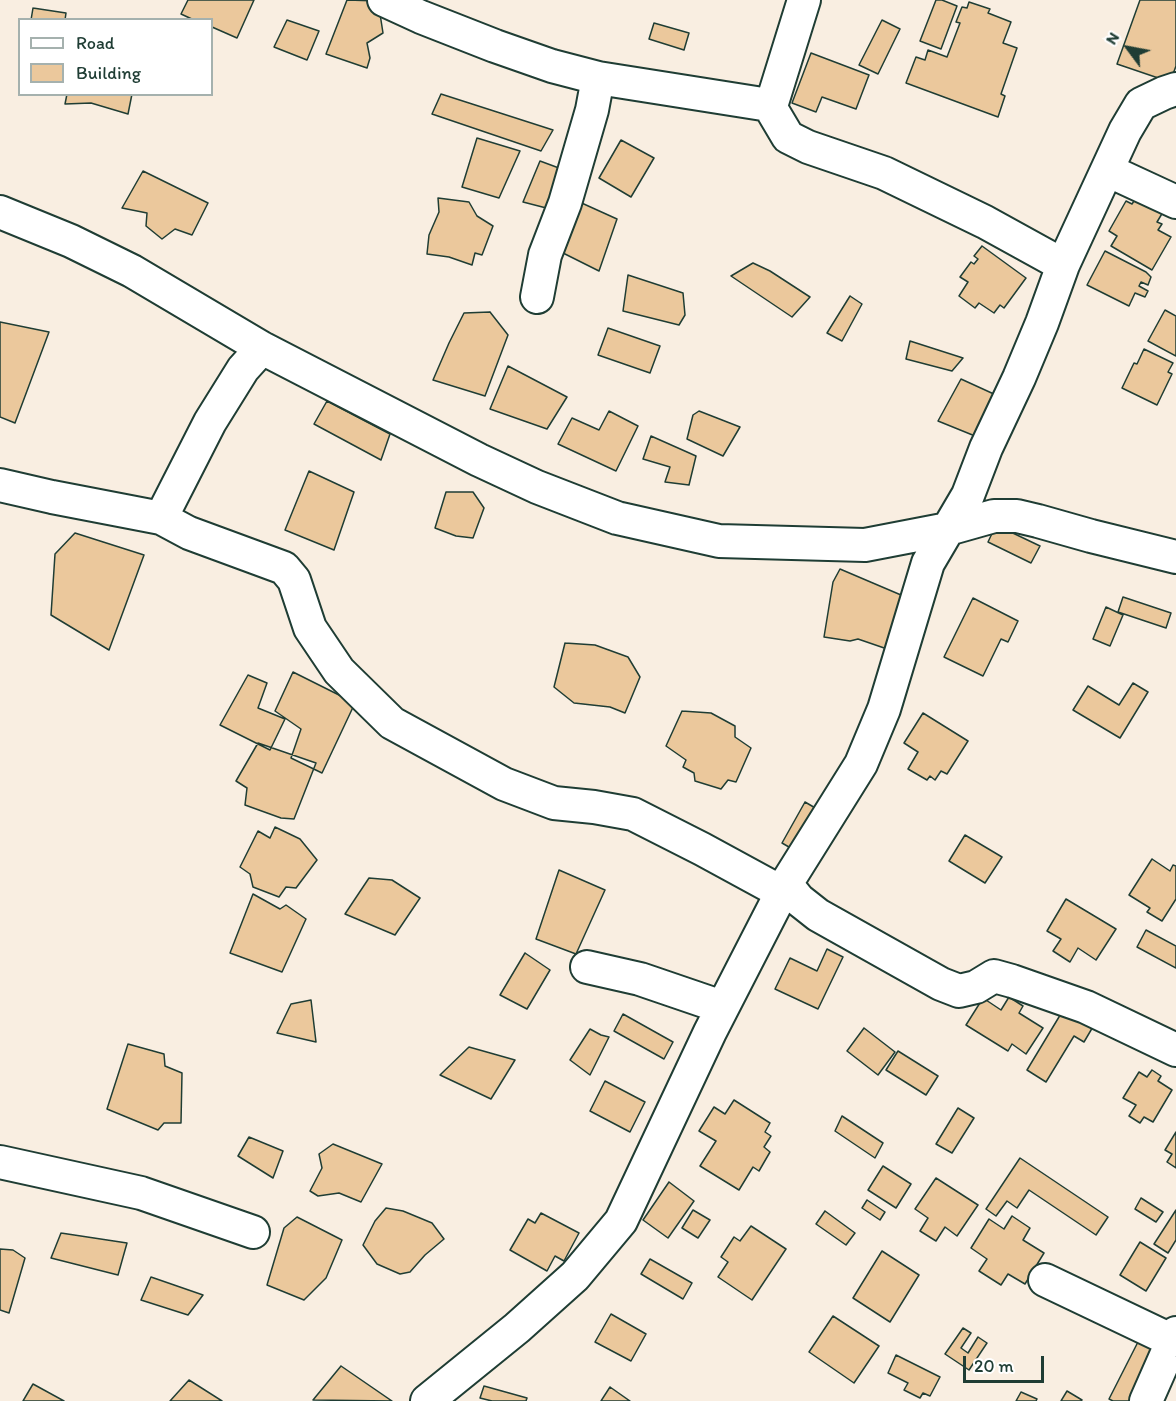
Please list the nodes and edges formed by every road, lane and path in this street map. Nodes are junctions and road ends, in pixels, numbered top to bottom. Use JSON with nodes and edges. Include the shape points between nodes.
{"nodes":[{"id":1,"x":384,"y":0,"type":"edge"},
{"id":2,"x":804,"y":0,"type":"edge"},
{"id":3,"x":598,"y":78,"type":"junction"},
{"id":4,"x":1176,"y":89,"type":"edge"},
{"id":5,"x":769,"y":105,"type":"junction"},
{"id":6,"x":1107,"y":170,"type":"junction"},
{"id":7,"x":1176,"y":202,"type":"edge"},
{"id":8,"x":0,"y":212,"type":"edge"},
{"id":9,"x":1063,"y":265,"type":"junction"},
{"id":10,"x":537,"y":297,"type":"dead end"},
{"id":11,"x":262,"y":348,"type":"junction"},
{"id":12,"x":0,"y":485,"type":"edge"},
{"id":13,"x":161,"y":518,"type":"junction"},
{"id":14,"x":948,"y":529,"type":"junction"},
{"id":15,"x":1176,"y":557,"type":"edge"},
{"id":16,"x":783,"y":888,"type":"junction"},
{"id":17,"x":588,"y":967,"type":"dead end"},
{"id":18,"x":722,"y":1007,"type":"junction"},
{"id":19,"x":1176,"y":1050,"type":"edge"},
{"id":20,"x":0,"y":1162,"type":"edge"},
{"id":21,"x":253,"y":1232,"type":"dead end"},
{"id":22,"x":1045,"y":1280,"type":"dead end"},
{"id":23,"x":1174,"y":1337,"type":"edge"},
{"id":24,"x":427,"y":1401,"type":"edge"},
{"id":25,"x":1146,"y":1401,"type":"edge"}],
"edges":[{"from":1,"to":3,"type":"street","via":[[495,46]]},
{"from":2,"to":5,"type":"street"},
{"from":3,"to":5,"type":"street"},
{"from":3,"to":10,"type":"street","via":[[565,203],[545,255]]},
{"from":4,"to":6,"type":"street","via":[[1142,104]]},
{"from":5,"to":9,"type":"street","via":[[788,137],[884,173]]},
{"from":6,"to":7,"type":"street"},
{"from":6,"to":9,"type":"street"},
{"from":8,"to":11,"type":"street","via":[[132,271]]},
{"from":9,"to":14,"type":"street","via":[[968,495]]},
{"from":11,"to":13,"type":"street","via":[[243,369],[210,422]]},
{"from":11,"to":14,"type":"street","via":[[488,465],[617,518],[719,541],[797,544],[865,545]]},
{"from":12,"to":13,"type":"street"},
{"from":13,"to":16,"type":"street","via":[[189,533],[284,568],[294,580],[310,628],[339,671],[392,723],[504,784],[554,803],[633,814]]},
{"from":14,"to":15,"type":"street","via":[[994,516],[1017,516]]},
{"from":14,"to":16,"type":"street","via":[[928,562],[884,709],[861,764]]},
{"from":16,"to":18,"type":"street"},
{"from":16,"to":19,"type":"street","via":[[818,915],[941,984],[959,991],[976,987],[994,976],[1003,978],[1086,1007]]},
{"from":17,"to":18,"type":"street","via":[[640,979]]},
{"from":18,"to":24,"type":"street","via":[[621,1221],[575,1276]]},
{"from":20,"to":21,"type":"street","via":[[141,1193]]},
{"from":22,"to":23,"type":"street"},
{"from":23,"to":25,"type":"street"}]}
